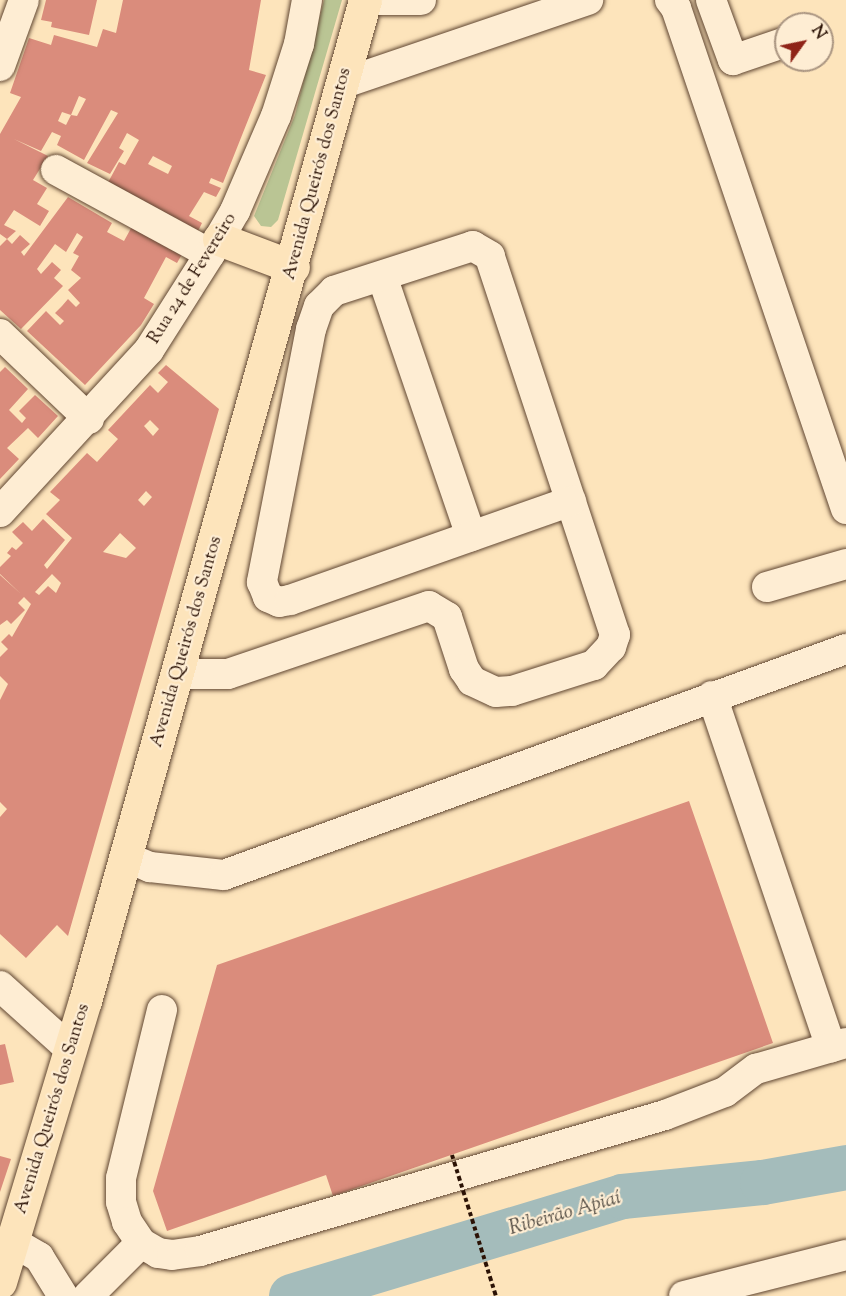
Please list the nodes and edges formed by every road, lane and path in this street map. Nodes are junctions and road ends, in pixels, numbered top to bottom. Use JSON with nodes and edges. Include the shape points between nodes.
{"nodes":[{"id":1,"x":24,"y":0,"type":"edge"},
{"id":2,"x":307,"y":0,"type":"edge"},
{"id":3,"x":364,"y":0,"type":"edge"},
{"id":4,"x":376,"y":0,"type":"edge"},
{"id":5,"x":421,"y":0,"type":"edge"},
{"id":6,"x":588,"y":0,"type":"edge"},
{"id":7,"x":670,"y":0,"type":"edge"},
{"id":8,"x":711,"y":0,"type":"edge"},
{"id":9,"x":774,"y":46,"type":"edge"},
{"id":10,"x":0,"y":66,"type":"edge"},
{"id":11,"x":344,"y":83,"type":"junction"},
{"id":12,"x":56,"y":170,"type":"dead end"},
{"id":13,"x":214,"y":246,"type":"junction"},
{"id":14,"x":293,"y":267,"type":"junction"},
{"id":15,"x":382,"y":276,"type":"junction"},
{"id":16,"x":0,"y":334,"type":"edge"},
{"id":17,"x":89,"y":418,"type":"junction"},
{"id":18,"x":571,"y":501,"type":"junction"},
{"id":19,"x":846,"y":509,"type":"edge"},
{"id":20,"x":0,"y":512,"type":"edge"},
{"id":21,"x":471,"y":536,"type":"junction"},
{"id":22,"x":846,"y":564,"type":"edge"},
{"id":23,"x":767,"y":587,"type":"dead end"},
{"id":24,"x":846,"y":649,"type":"edge"},
{"id":25,"x":178,"y":674,"type":"junction"},
{"id":26,"x":712,"y":696,"type":"junction"},
{"id":27,"x":126,"y":857,"type":"junction"},
{"id":28,"x":0,"y":986,"type":"edge"},
{"id":29,"x":162,"y":1010,"type":"dead end"},
{"id":30,"x":839,"y":1045,"type":"edge"},
{"id":31,"x":71,"y":1050,"type":"junction"},
{"id":32,"x":452,"y":1155,"type":"dead end"},
{"id":33,"x":13,"y":1242,"type":"junction"},
{"id":34,"x":141,"y":1243,"type":"junction"},
{"id":35,"x":846,"y":1255,"type":"edge"},
{"id":36,"x":0,"y":1282,"type":"edge"},
{"id":37,"x":63,"y":1296,"type":"edge"},
{"id":38,"x":88,"y":1296,"type":"edge"},
{"id":39,"x":496,"y":1296,"type":"edge"},
{"id":40,"x":684,"y":1296,"type":"edge"}],
"edges":[{"from":1,"to":10,"type":"street"},
{"from":2,"to":13,"type":"street","name":"Rua 24 de Fevereiro","via":[[299,44],[276,116]]},
{"from":3,"to":11,"type":"main road","name":"Avenida Queirós dos Santos"},
{"from":4,"to":5,"type":"street"},
{"from":6,"to":11,"type":"street"},
{"from":7,"to":19,"type":"street","via":[[676,8]]},
{"from":8,"to":9,"type":"street","via":[[733,60]]},
{"from":11,"to":14,"type":"main road","name":"Avenida Queirós dos Santos"},
{"from":12,"to":13,"type":"street"},
{"from":13,"to":14,"type":"main road"},
{"from":13,"to":17,"type":"street","name":"Rua 24 de Fevereiro","via":[[149,350]]},
{"from":14,"to":25,"type":"main road","name":"Avenida Queirós dos Santos"},
{"from":15,"to":18,"type":"street","via":[[473,246],[485,251]]},
{"from":15,"to":21,"type":"street"},
{"from":15,"to":21,"type":"street","via":[[334,291],[319,306],[269,543],[262,582],[265,591],[279,602],[290,600]]},
{"from":16,"to":17,"type":"street"},
{"from":17,"to":20,"type":"street","name":"Rua 24 de Fevereiro"},
{"from":18,"to":21,"type":"street"},
{"from":18,"to":25,"type":"street","via":[[615,635],[604,657],[594,665],[512,691],[484,688],[464,669],[447,617],[429,606],[228,674]]},
{"from":22,"to":23,"type":"street"},
{"from":24,"to":26,"type":"street"},
{"from":25,"to":27,"type":"main road","name":"Avenida Queirós dos Santos"},
{"from":26,"to":27,"type":"street","via":[[224,875],[150,867]]},
{"from":26,"to":30,"type":"street"},
{"from":27,"to":31,"type":"main road","name":"Avenida Queirós dos Santos"},
{"from":28,"to":31,"type":"street"},
{"from":29,"to":34,"type":"street","via":[[121,1178],[121,1202]]},
{"from":30,"to":34,"type":"street","via":[[756,1070],[725,1092],[665,1115],[200,1251],[158,1253]]},
{"from":31,"to":33,"type":"main road","name":"Avenida Queirós dos Santos"},
{"from":32,"to":39,"type":"path","bridge":true},
{"from":33,"to":36,"type":"main road","name":"Avenida Queirós dos Santos"},
{"from":33,"to":37,"type":"street","via":[[39,1257]]},
{"from":34,"to":38,"type":"street"},
{"from":35,"to":40,"type":"street"}]}
